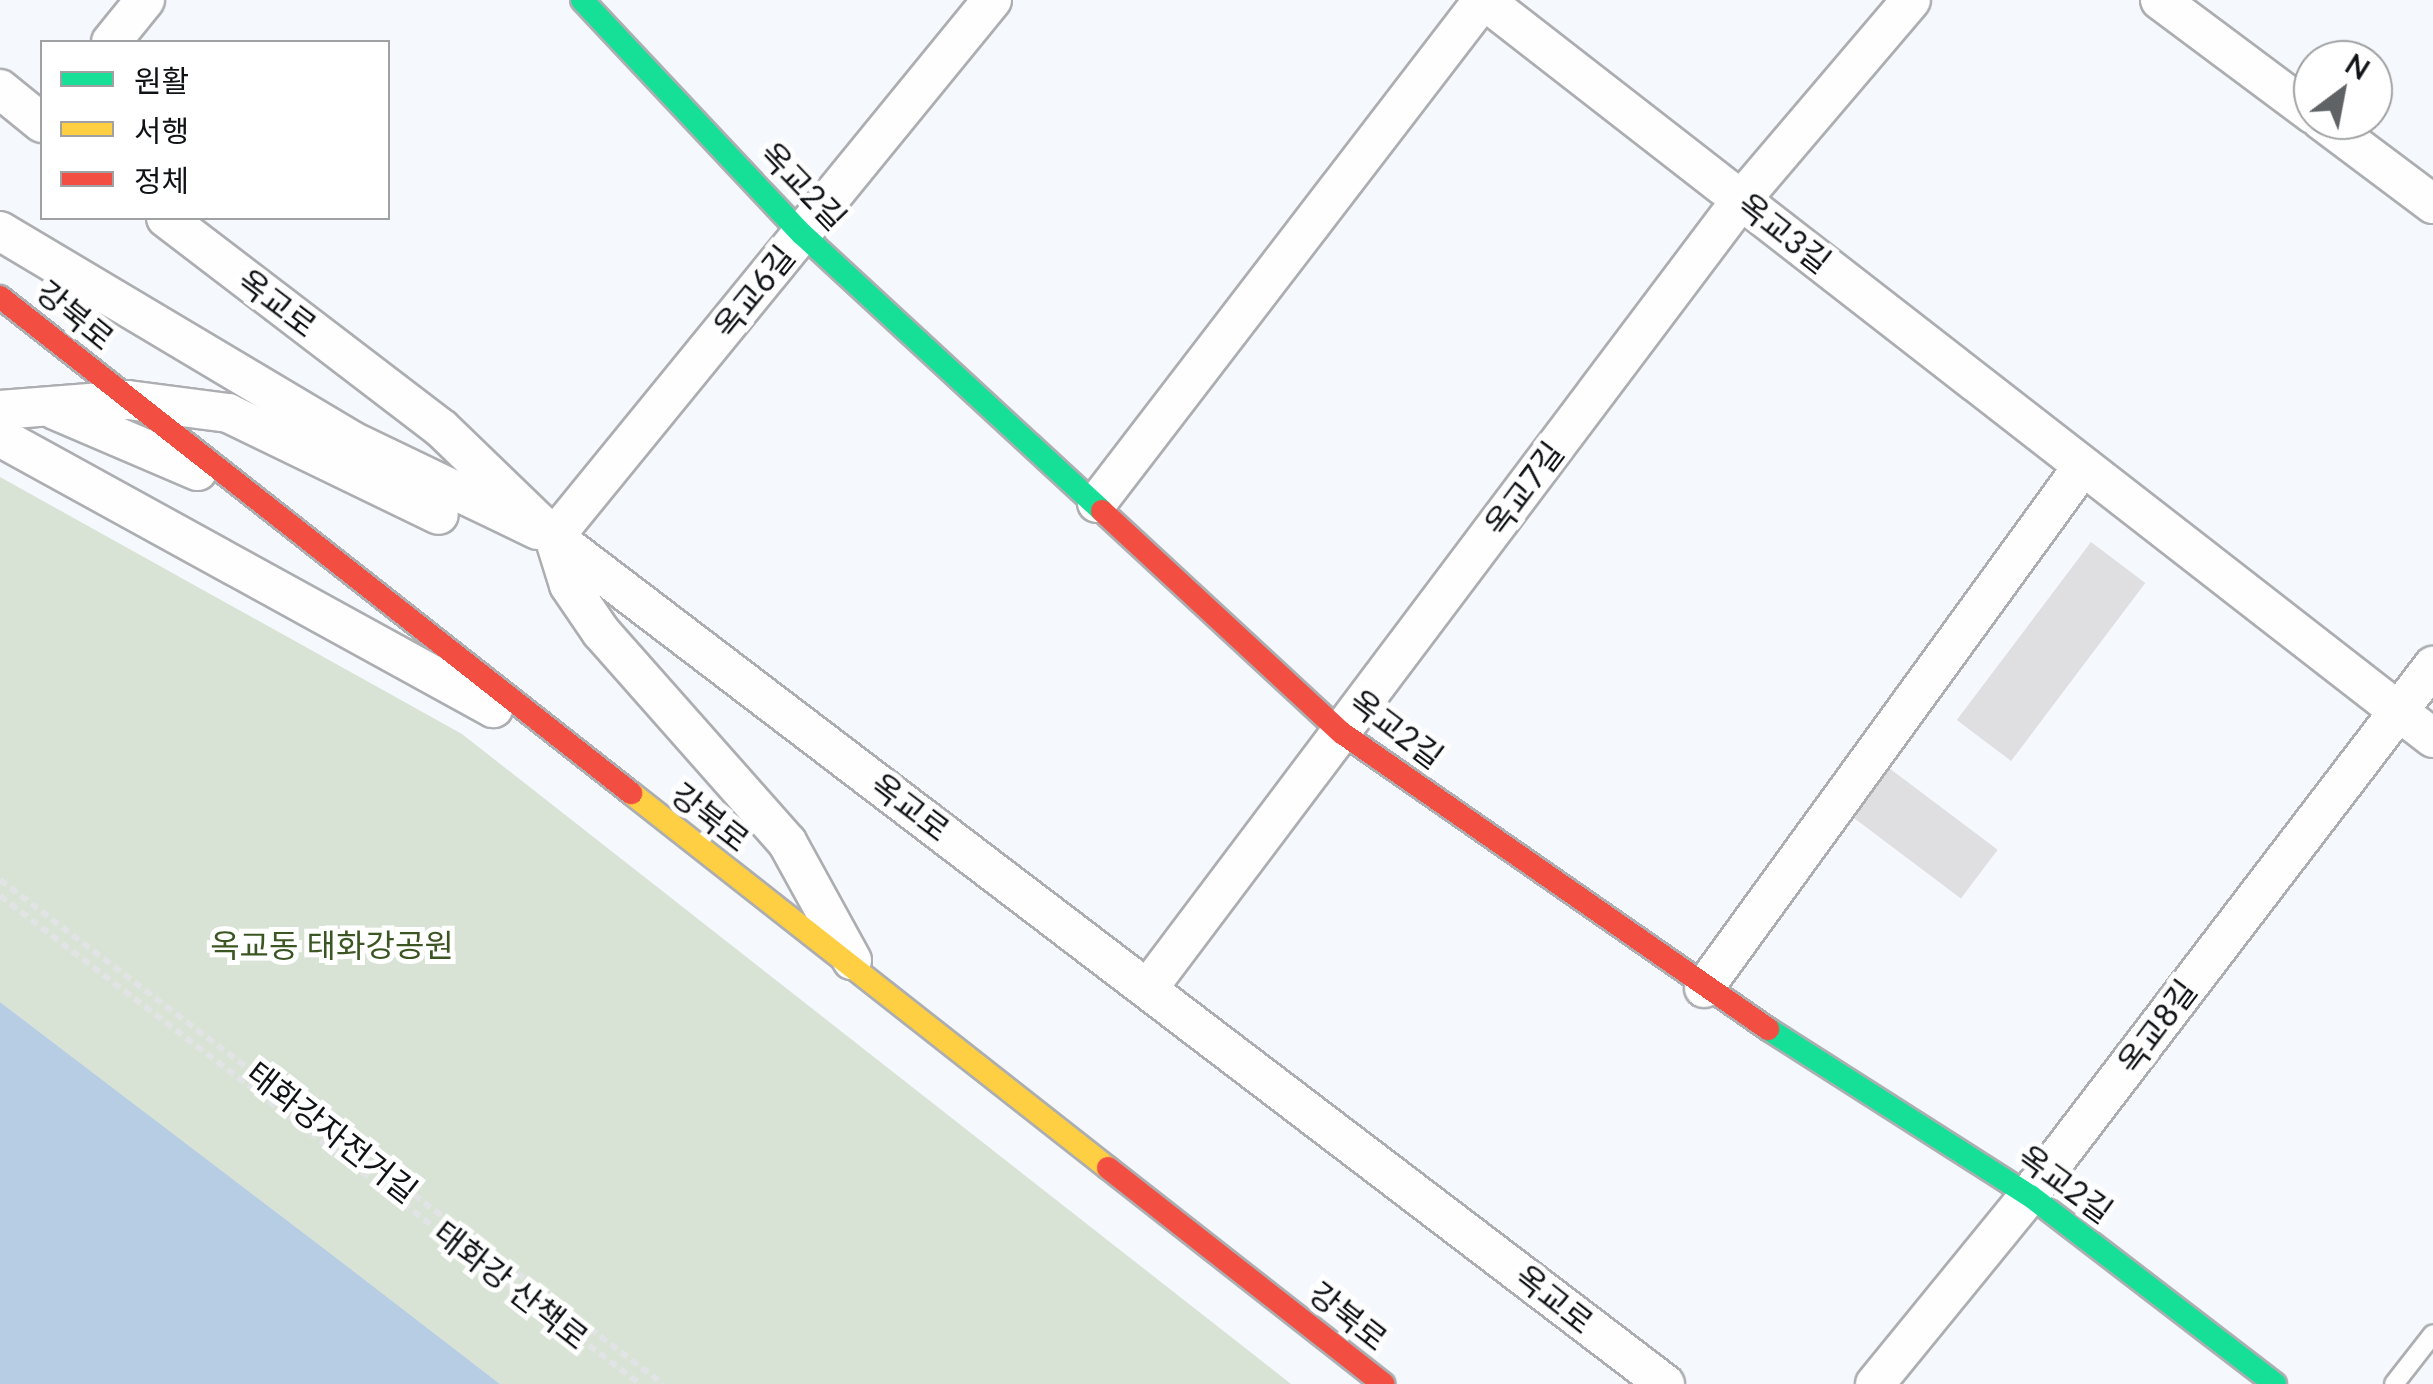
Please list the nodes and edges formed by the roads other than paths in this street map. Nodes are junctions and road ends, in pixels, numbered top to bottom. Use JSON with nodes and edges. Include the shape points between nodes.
{"nodes":[{"id":1,"x":145,"y":0,"type":"edge"},
{"id":2,"x":582,"y":0,"type":"edge"},
{"id":3,"x":992,"y":0,"type":"edge"},
{"id":4,"x":1483,"y":0,"type":"edge"},
{"id":5,"x":1911,"y":0,"type":"edge"},
{"id":6,"x":2160,"y":0,"type":"edge"},
{"id":7,"x":113,"y":40,"type":"edge"},
{"id":8,"x":0,"y":90,"type":"edge"},
{"id":9,"x":2293,"y":99,"type":"edge"},
{"id":10,"x":40,"y":120,"type":"edge"},
{"id":11,"x":2347,"y":140,"type":"edge"},
{"id":12,"x":1741,"y":200,"type":"junction"},
{"id":13,"x":2433,"y":204,"type":"edge"},
{"id":14,"x":169,"y":220,"type":"edge"},
{"id":15,"x":0,"y":231,"type":"edge"},
{"id":16,"x":802,"y":234,"type":"junction"},
{"id":17,"x":0,"y":297,"type":"edge"},
{"id":18,"x":0,"y":387,"type":"edge"},
{"id":19,"x":128,"y":400,"type":"junction"},
{"id":20,"x":46,"y":406,"type":"junction"},
{"id":21,"x":0,"y":410,"type":"edge"},
{"id":22,"x":0,"y":437,"type":"edge"},
{"id":23,"x":2082,"y":466,"type":"junction"},
{"id":24,"x":1097,"y":503,"type":"junction"},
{"id":25,"x":554,"y":537,"type":"junction"},
{"id":26,"x":304,"y":540,"type":"junction"},
{"id":27,"x":2433,"y":666,"type":"edge"},
{"id":28,"x":2398,"y":711,"type":"junction"},
{"id":29,"x":1342,"y":732,"type":"junction"},
{"id":30,"x":2433,"y":738,"type":"edge"},
{"id":31,"x":618,"y":786,"type":"junction"},
{"id":32,"x":860,"y":976,"type":"junction"},
{"id":33,"x":1149,"y":987,"type":"junction"},
{"id":34,"x":1704,"y":988,"type":"junction"},
{"id":35,"x":2029,"y":1195,"type":"junction"},
{"id":36,"x":2433,"y":1334,"type":"edge"},
{"id":37,"x":1383,"y":1384,"type":"edge"},
{"id":38,"x":1664,"y":1384,"type":"edge"},
{"id":39,"x":1875,"y":1384,"type":"edge"},
{"id":40,"x":2276,"y":1384,"type":"edge"},
{"id":41,"x":2394,"y":1384,"type":"edge"}],
"edges":[{"from":1,"to":7,"type":"street"},
{"from":2,"to":16,"type":"street","name":"옥교2길"},
{"from":3,"to":16,"type":"street","name":"옥교6길"},
{"from":4,"to":12,"type":"street","name":"옥교3길"},
{"from":4,"to":24,"type":"street","name":"옥교3길"},
{"from":5,"to":12,"type":"street","name":"옥교7길"},
{"from":6,"to":9,"type":"street"},
{"from":8,"to":10,"type":"street"},
{"from":11,"to":13,"type":"street"},
{"from":12,"to":23,"type":"street","name":"옥교3길"},
{"from":12,"to":29,"type":"street","name":"옥교7길"},
{"from":14,"to":25,"type":"street","name":"옥교로","via":[[442,429]]},
{"from":15,"to":25,"type":"street","via":[[352,442]]},
{"from":16,"to":24,"type":"street","name":"옥교2길"},
{"from":16,"to":25,"type":"street","name":"옥교6길"},
{"from":17,"to":19,"type":"street","name":"강북로"},
{"from":18,"to":20,"type":"street"},
{"from":19,"to":20,"type":"street"},
{"from":19,"to":25,"type":"street","via":[[228,413],[487,539],[522,546]]},
{"from":19,"to":26,"type":"street","name":"강북로"},
{"from":20,"to":21,"type":"street"},
{"from":20,"to":26,"type":"street","via":[[196,470]]},
{"from":22,"to":31,"type":"street","via":[[394,652]]},
{"from":23,"to":28,"type":"street","name":"옥교3길"},
{"from":23,"to":34,"type":"street"},
{"from":24,"to":29,"type":"street","name":"옥교2길"},
{"from":25,"to":32,"type":"street","via":[[570,586],[601,632],[787,842]]},
{"from":25,"to":33,"type":"street","name":"옥교로"},
{"from":26,"to":31,"type":"street","name":"강북로"},
{"from":27,"to":28,"type":"street","name":"옥교8길"},
{"from":28,"to":30,"type":"street","name":"옥교3길"},
{"from":28,"to":35,"type":"street","name":"옥교8길"},
{"from":29,"to":33,"type":"street","name":"옥교7길"},
{"from":29,"to":34,"type":"street","name":"옥교2길"},
{"from":31,"to":32,"type":"street","name":"강북로"},
{"from":32,"to":37,"type":"street","name":"강북로"},
{"from":33,"to":38,"type":"street","name":"옥교로"},
{"from":34,"to":35,"type":"street","name":"옥교2길"},
{"from":35,"to":39,"type":"street","name":"옥교8길"},
{"from":35,"to":40,"type":"street","name":"옥교2길"},
{"from":36,"to":41,"type":"lane"}]}
